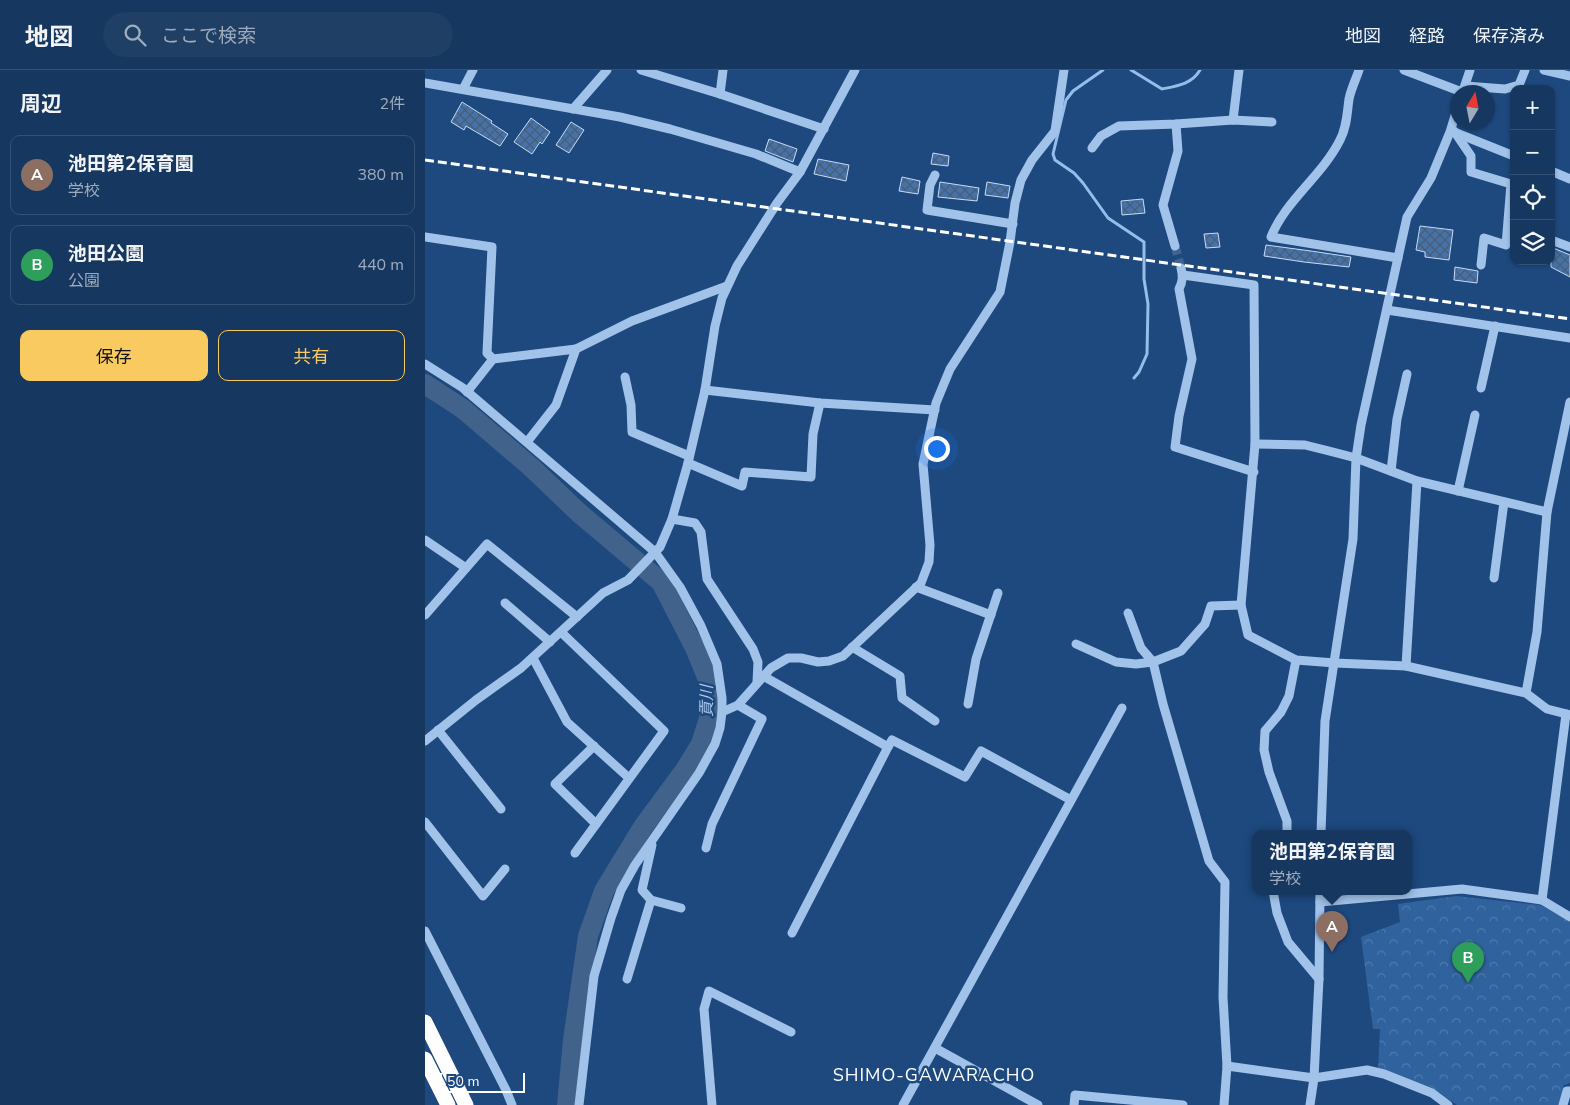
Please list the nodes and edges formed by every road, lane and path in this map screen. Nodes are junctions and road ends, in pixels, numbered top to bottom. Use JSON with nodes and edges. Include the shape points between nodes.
{"nodes":[{"id":1,"x":473,"y":70,"type":"edge"},
{"id":2,"x":607,"y":70,"type":"edge"},
{"id":3,"x":641,"y":70,"type":"edge"},
{"id":4,"x":723,"y":70,"type":"edge"},
{"id":5,"x":855,"y":70,"type":"edge"},
{"id":6,"x":1064,"y":70,"type":"edge"},
{"id":7,"x":1239,"y":70,"type":"edge"},
{"id":8,"x":1359,"y":70,"type":"edge"},
{"id":9,"x":1404,"y":70,"type":"edge"},
{"id":10,"x":1470,"y":70,"type":"edge"},
{"id":11,"x":1525,"y":70,"type":"edge"},
{"id":12,"x":1544,"y":70,"type":"edge"},
{"id":13,"x":1570,"y":76,"type":"edge"},
{"id":14,"x":425,"y":83,"type":"edge"},
{"id":15,"x":1465,"y":85,"type":"edge"},
{"id":16,"x":1450,"y":86,"type":"edge"},
{"id":17,"x":463,"y":89,"type":"junction"},
{"id":18,"x":1495,"y":89,"type":"edge"},
{"id":19,"x":720,"y":94,"type":"junction"},
{"id":20,"x":573,"y":109,"type":"junction"},
{"id":21,"x":1233,"y":120,"type":"junction"},
{"id":22,"x":1272,"y":122,"type":"dead end"},
{"id":23,"x":1176,"y":124,"type":"junction"},
{"id":24,"x":824,"y":129,"type":"junction"},
{"id":25,"x":1452,"y":132,"type":"junction"},
{"id":26,"x":1092,"y":148,"type":"dead end"},
{"id":27,"x":1510,"y":154,"type":"edge"},
{"id":28,"x":800,"y":172,"type":"junction"},
{"id":29,"x":1555,"y":173,"type":"edge"},
{"id":30,"x":935,"y":175,"type":"dead end"},
{"id":31,"x":1570,"y":179,"type":"edge"},
{"id":32,"x":1511,"y":220,"type":"edge"},
{"id":33,"x":1013,"y":224,"type":"junction"},
{"id":34,"x":1510,"y":227,"type":"edge"},
{"id":35,"x":425,"y":237,"type":"edge"},
{"id":36,"x":1555,"y":241,"type":"edge"},
{"id":37,"x":1175,"y":246,"type":"tunnel mouth"},
{"id":38,"x":1570,"y":247,"type":"edge"},
{"id":39,"x":1397,"y":258,"type":"junction"},
{"id":40,"x":1481,"y":265,"type":"dead end"},
{"id":41,"x":727,"y":286,"type":"junction"},
{"id":42,"x":1387,"y":310,"type":"junction"},
{"id":43,"x":1495,"y":326,"type":"junction"},
{"id":44,"x":1570,"y":338,"type":"edge"},
{"id":45,"x":576,"y":349,"type":"junction"},
{"id":46,"x":493,"y":358,"type":"junction"},
{"id":47,"x":425,"y":364,"type":"edge"},
{"id":48,"x":1407,"y":374,"type":"dead end"},
{"id":49,"x":625,"y":377,"type":"dead end"},
{"id":50,"x":1481,"y":388,"type":"dead end"},
{"id":51,"x":705,"y":390,"type":"junction"},
{"id":52,"x":467,"y":392,"type":"junction"},
{"id":53,"x":1570,"y":402,"type":"edge"},
{"id":54,"x":820,"y":403,"type":"junction"},
{"id":55,"x":935,"y":410,"type":"junction"},
{"id":56,"x":1475,"y":415,"type":"dead end"},
{"id":57,"x":527,"y":442,"type":"junction"},
{"id":58,"x":1255,"y":444,"type":"junction"},
{"id":59,"x":1356,"y":458,"type":"junction"},
{"id":60,"x":688,"y":459,"type":"junction"},
{"id":61,"x":1391,"y":471,"type":"junction"},
{"id":62,"x":1254,"y":472,"type":"junction"},
{"id":63,"x":1417,"y":481,"type":"junction"},
{"id":64,"x":1458,"y":491,"type":"junction"},
{"id":65,"x":1504,"y":502,"type":"junction"},
{"id":66,"x":1547,"y":512,"type":"junction"},
{"id":67,"x":672,"y":519,"type":"junction"},
{"id":68,"x":425,"y":540,"type":"edge"},
{"id":69,"x":653,"y":554,"type":"junction"},
{"id":70,"x":466,"y":568,"type":"junction"},
{"id":71,"x":1495,"y":578,"type":"dead end"},
{"id":72,"x":916,"y":587,"type":"junction"},
{"id":73,"x":998,"y":593,"type":"dead end"},
{"id":74,"x":505,"y":603,"type":"dead end"},
{"id":75,"x":1241,"y":604,"type":"junction"},
{"id":76,"x":1128,"y":613,"type":"dead end"},
{"id":77,"x":425,"y":615,"type":"edge"},
{"id":78,"x":991,"y":616,"type":"junction"},
{"id":79,"x":577,"y":617,"type":"junction"},
{"id":80,"x":561,"y":632,"type":"junction"},
{"id":81,"x":549,"y":642,"type":"junction"},
{"id":82,"x":1076,"y":644,"type":"dead end"},
{"id":83,"x":852,"y":647,"type":"junction"},
{"id":84,"x":533,"y":658,"type":"junction"},
{"id":85,"x":1297,"y":660,"type":"junction"},
{"id":86,"x":1153,"y":662,"type":"junction"},
{"id":87,"x":1335,"y":663,"type":"junction"},
{"id":88,"x":1406,"y":666,"type":"junction"},
{"id":89,"x":760,"y":679,"type":"junction"},
{"id":90,"x":1526,"y":693,"type":"junction"},
{"id":91,"x":968,"y":704,"type":"dead end"},
{"id":92,"x":738,"y":705,"type":"junction"},
{"id":93,"x":1122,"y":708,"type":"dead end"},
{"id":94,"x":722,"y":712,"type":"junction"},
{"id":95,"x":1568,"y":714,"type":"edge"},
{"id":96,"x":935,"y":721,"type":"dead end"},
{"id":97,"x":438,"y":730,"type":"junction"},
{"id":98,"x":425,"y":741,"type":"edge"},
{"id":99,"x":594,"y":746,"type":"junction"},
{"id":100,"x":889,"y":747,"type":"junction"},
{"id":101,"x":629,"y":778,"type":"junction"},
{"id":102,"x":1071,"y":800,"type":"junction"},
{"id":103,"x":501,"y":809,"type":"dead end"},
{"id":104,"x":425,"y":822,"type":"edge"},
{"id":105,"x":596,"y":824,"type":"junction"},
{"id":106,"x":1287,"y":830,"type":"edge"},
{"id":107,"x":1321,"y":830,"type":"edge"},
{"id":108,"x":653,"y":840,"type":"junction"},
{"id":109,"x":707,"y":848,"type":"dead end"},
{"id":110,"x":575,"y":853,"type":"dead end"},
{"id":111,"x":505,"y":869,"type":"dead end"},
{"id":112,"x":1412,"y":893,"type":"edge"},
{"id":113,"x":1274,"y":895,"type":"edge"},
{"id":114,"x":1320,"y":895,"type":"edge"},
{"id":115,"x":1391,"y":895,"type":"edge"},
{"id":116,"x":651,"y":900,"type":"junction"},
{"id":117,"x":1542,"y":900,"type":"junction"},
{"id":118,"x":1320,"y":902,"type":"junction"},
{"id":119,"x":681,"y":908,"type":"dead end"},
{"id":120,"x":1570,"y":917,"type":"edge"},
{"id":121,"x":425,"y":931,"type":"edge"},
{"id":122,"x":792,"y":933,"type":"dead end"},
{"id":123,"x":1319,"y":978,"type":"junction"},
{"id":124,"x":627,"y":979,"type":"dead end"},
{"id":125,"x":425,"y":1022,"type":"edge"},
{"id":126,"x":791,"y":1032,"type":"dead end"},
{"id":127,"x":935,"y":1048,"type":"junction"},
{"id":128,"x":425,"y":1059,"type":"edge"},
{"id":129,"x":1227,"y":1066,"type":"junction"},
{"id":130,"x":1314,"y":1078,"type":"junction"},
{"id":131,"x":1570,"y":1091,"type":"edge"},
{"id":132,"x":448,"y":1105,"type":"edge"},
{"id":133,"x":467,"y":1105,"type":"edge"},
{"id":134,"x":512,"y":1105,"type":"edge"},
{"id":135,"x":579,"y":1105,"type":"edge"},
{"id":136,"x":712,"y":1105,"type":"edge"},
{"id":137,"x":903,"y":1105,"type":"edge"},
{"id":138,"x":1038,"y":1105,"type":"edge"},
{"id":139,"x":1074,"y":1105,"type":"edge"},
{"id":140,"x":1183,"y":1105,"type":"edge"},
{"id":141,"x":1224,"y":1105,"type":"edge"},
{"id":142,"x":1310,"y":1105,"type":"edge"},
{"id":143,"x":1448,"y":1105,"type":"edge"},
{"id":144,"x":1563,"y":1105,"type":"edge"}],
"edges":[{"from":1,"to":17,"type":"street"},
{"from":2,"to":20,"type":"street"},
{"from":3,"to":19,"type":"street"},
{"from":4,"to":19,"type":"street"},
{"from":5,"to":24,"type":"street"},
{"from":6,"to":33,"type":"street","via":[[1055,130],[1021,180]]},
{"from":7,"to":21,"type":"street"},
{"from":8,"to":39,"type":"street","via":[[1340,140],[1320,171],[1276,223],[1271,237]]},
{"from":9,"to":16,"type":"street"},
{"from":10,"to":15,"type":"street"},
{"from":11,"to":18,"type":"street","via":[[1519,85]]},
{"from":12,"to":13,"type":"street"},
{"from":14,"to":17,"type":"street"},
{"from":17,"to":20,"type":"street"},
{"from":19,"to":24,"type":"street"},
{"from":20,"to":28,"type":"street","via":[[670,129],[756,154]]},
{"from":21,"to":22,"type":"street"},
{"from":21,"to":23,"type":"street"},
{"from":23,"to":26,"type":"street","via":[[1119,126],[1101,136]]},
{"from":23,"to":37,"type":"street","via":[[1177,151],[1163,205]]},
{"from":24,"to":28,"type":"street"},
{"from":25,"to":27,"type":"street"},
{"from":25,"to":32,"type":"street","via":[[1471,156],[1471,172],[1511,184]]},
{"from":25,"to":39,"type":"street","via":[[1431,178],[1407,217]]},
{"from":28,"to":41,"type":"street","via":[[773,208]]},
{"from":29,"to":31,"type":"street"},
{"from":30,"to":33,"type":"street","via":[[930,185],[927,210]]},
{"from":33,"to":55,"type":"street","via":[[1000,292],[950,369]]},
{"from":34,"to":40,"type":"street","via":[[1506,245],[1484,238]]},
{"from":35,"to":46,"type":"street","via":[[492,247],[487,353]]},
{"from":36,"to":38,"type":"street"},
{"from":39,"to":42,"type":"street"},
{"from":41,"to":45,"type":"street","via":[[632,321]]},
{"from":41,"to":51,"type":"street","via":[[715,326]]},
{"from":42,"to":43,"type":"street"},
{"from":42,"to":59,"type":"street"},
{"from":43,"to":44,"type":"street"},
{"from":43,"to":50,"type":"street"},
{"from":45,"to":46,"type":"street"},
{"from":45,"to":57,"type":"street","via":[[556,404]]},
{"from":46,"to":52,"type":"street"},
{"from":47,"to":52,"type":"street"},
{"from":48,"to":61,"type":"street","via":[[1397,419]]},
{"from":49,"to":60,"type":"street","via":[[631,404],[632,432]]},
{"from":51,"to":54,"type":"street"},
{"from":51,"to":60,"type":"street"},
{"from":52,"to":57,"type":"street"},
{"from":53,"to":66,"type":"street"},
{"from":54,"to":55,"type":"street"},
{"from":54,"to":60,"type":"street","via":[[813,434],[811,477],[745,472],[742,486]]},
{"from":55,"to":72,"type":"street","via":[[923,464],[929,562],[921,583]]},
{"from":56,"to":64,"type":"street"},
{"from":57,"to":69,"type":"street"},
{"from":58,"to":59,"type":"street","via":[[1305,445]]},
{"from":58,"to":62,"type":"street"},
{"from":58,"to":62,"type":"street","via":[[1254,285],[1182,272],[1183,282],[1179,289],[1192,359],[1175,447]]},
{"from":59,"to":61,"type":"street"},
{"from":59,"to":87,"type":"street","via":[[1353,539]]},
{"from":60,"to":67,"type":"street"},
{"from":61,"to":63,"type":"street"},
{"from":62,"to":75,"type":"street"},
{"from":63,"to":64,"type":"street"},
{"from":63,"to":88,"type":"street"},
{"from":64,"to":65,"type":"street"},
{"from":65,"to":66,"type":"street"},
{"from":65,"to":71,"type":"street"},
{"from":66,"to":90,"type":"street","via":[[1537,632]]},
{"from":67,"to":69,"type":"street"},
{"from":67,"to":89,"type":"street","via":[[695,523],[701,532],[707,579],[753,649]]},
{"from":68,"to":70,"type":"street"},
{"from":69,"to":79,"type":"street","via":[[628,580],[603,593]]},
{"from":69,"to":94,"type":"street","via":[[680,587],[701,626],[717,664]]},
{"from":70,"to":77,"type":"street"},
{"from":70,"to":79,"type":"street","via":[[487,544]]},
{"from":72,"to":78,"type":"street"},
{"from":72,"to":83,"type":"street"},
{"from":73,"to":78,"type":"street"},
{"from":74,"to":81,"type":"street"},
{"from":75,"to":85,"type":"street","via":[[1249,635]]},
{"from":75,"to":86,"type":"street","via":[[1211,606],[1205,624],[1181,651]]},
{"from":76,"to":86,"type":"street","via":[[1141,648]]},
{"from":78,"to":91,"type":"street","via":[[976,659]]},
{"from":79,"to":80,"type":"street"},
{"from":80,"to":81,"type":"street"},
{"from":80,"to":101,"type":"street","via":[[664,731]]},
{"from":81,"to":84,"type":"street"},
{"from":82,"to":86,"type":"street","via":[[1116,662]]},
{"from":83,"to":89,"type":"street","via":[[843,656],[829,661],[787,658]]},
{"from":83,"to":96,"type":"street","via":[[900,676],[902,698]]},
{"from":84,"to":97,"type":"street"},
{"from":84,"to":99,"type":"street","via":[[567,722]]},
{"from":85,"to":87,"type":"street"},
{"from":85,"to":106,"type":"street","via":[[1289,696],[1265,732],[1264,750]]},
{"from":86,"to":129,"type":"street","via":[[1209,860],[1225,882],[1223,997]]},
{"from":87,"to":88,"type":"street"},
{"from":87,"to":107,"type":"street","via":[[1325,722]]},
{"from":88,"to":90,"type":"street"},
{"from":89,"to":92,"type":"street"},
{"from":89,"to":100,"type":"street"},
{"from":90,"to":95,"type":"street","via":[[1547,709]]},
{"from":92,"to":94,"type":"street"},
{"from":92,"to":109,"type":"street","via":[[761,719],[712,824]]},
{"from":93,"to":102,"type":"street"},
{"from":94,"to":108,"type":"street","via":[[715,744]]},
{"from":95,"to":117,"type":"street"},
{"from":97,"to":98,"type":"street"},
{"from":97,"to":103,"type":"street"},
{"from":99,"to":101,"type":"street"},
{"from":99,"to":105,"type":"street","via":[[555,784]]},
{"from":100,"to":102,"type":"street","via":[[892,740],[965,777],[981,751]]},
{"from":100,"to":122,"type":"street"},
{"from":101,"to":105,"type":"street"},
{"from":102,"to":127,"type":"street"},
{"from":104,"to":111,"type":"street","via":[[483,896]]},
{"from":105,"to":110,"type":"street"},
{"from":108,"to":116,"type":"street","via":[[642,890]]},
{"from":108,"to":135,"type":"street","via":[[621,890],[594,976]]},
{"from":112,"to":117,"type":"street","via":[[1462,888]]},
{"from":113,"to":123,"type":"street","via":[[1288,942]]},
{"from":114,"to":118,"type":"street"},
{"from":115,"to":118,"type":"street"},
{"from":116,"to":119,"type":"street"},
{"from":116,"to":124,"type":"street"},
{"from":117,"to":120,"type":"street"},
{"from":118,"to":123,"type":"street"},
{"from":121,"to":134,"type":"street"},
{"from":123,"to":130,"type":"street"},
{"from":125,"to":133,"type":"highway"},
{"from":126,"to":136,"type":"street","via":[[709,991],[705,1009]]},
{"from":127,"to":137,"type":"street"},
{"from":127,"to":138,"type":"street"},
{"from":128,"to":132,"type":"highway"},
{"from":129,"to":130,"type":"street"},
{"from":129,"to":141,"type":"street"},
{"from":130,"to":142,"type":"street"},
{"from":130,"to":143,"type":"street","via":[[1367,1070],[1432,1092]]},
{"from":131,"to":144,"type":"street","via":[[1567,1091]]},
{"from":139,"to":140,"type":"street","via":[[1075,1095]]}]}
